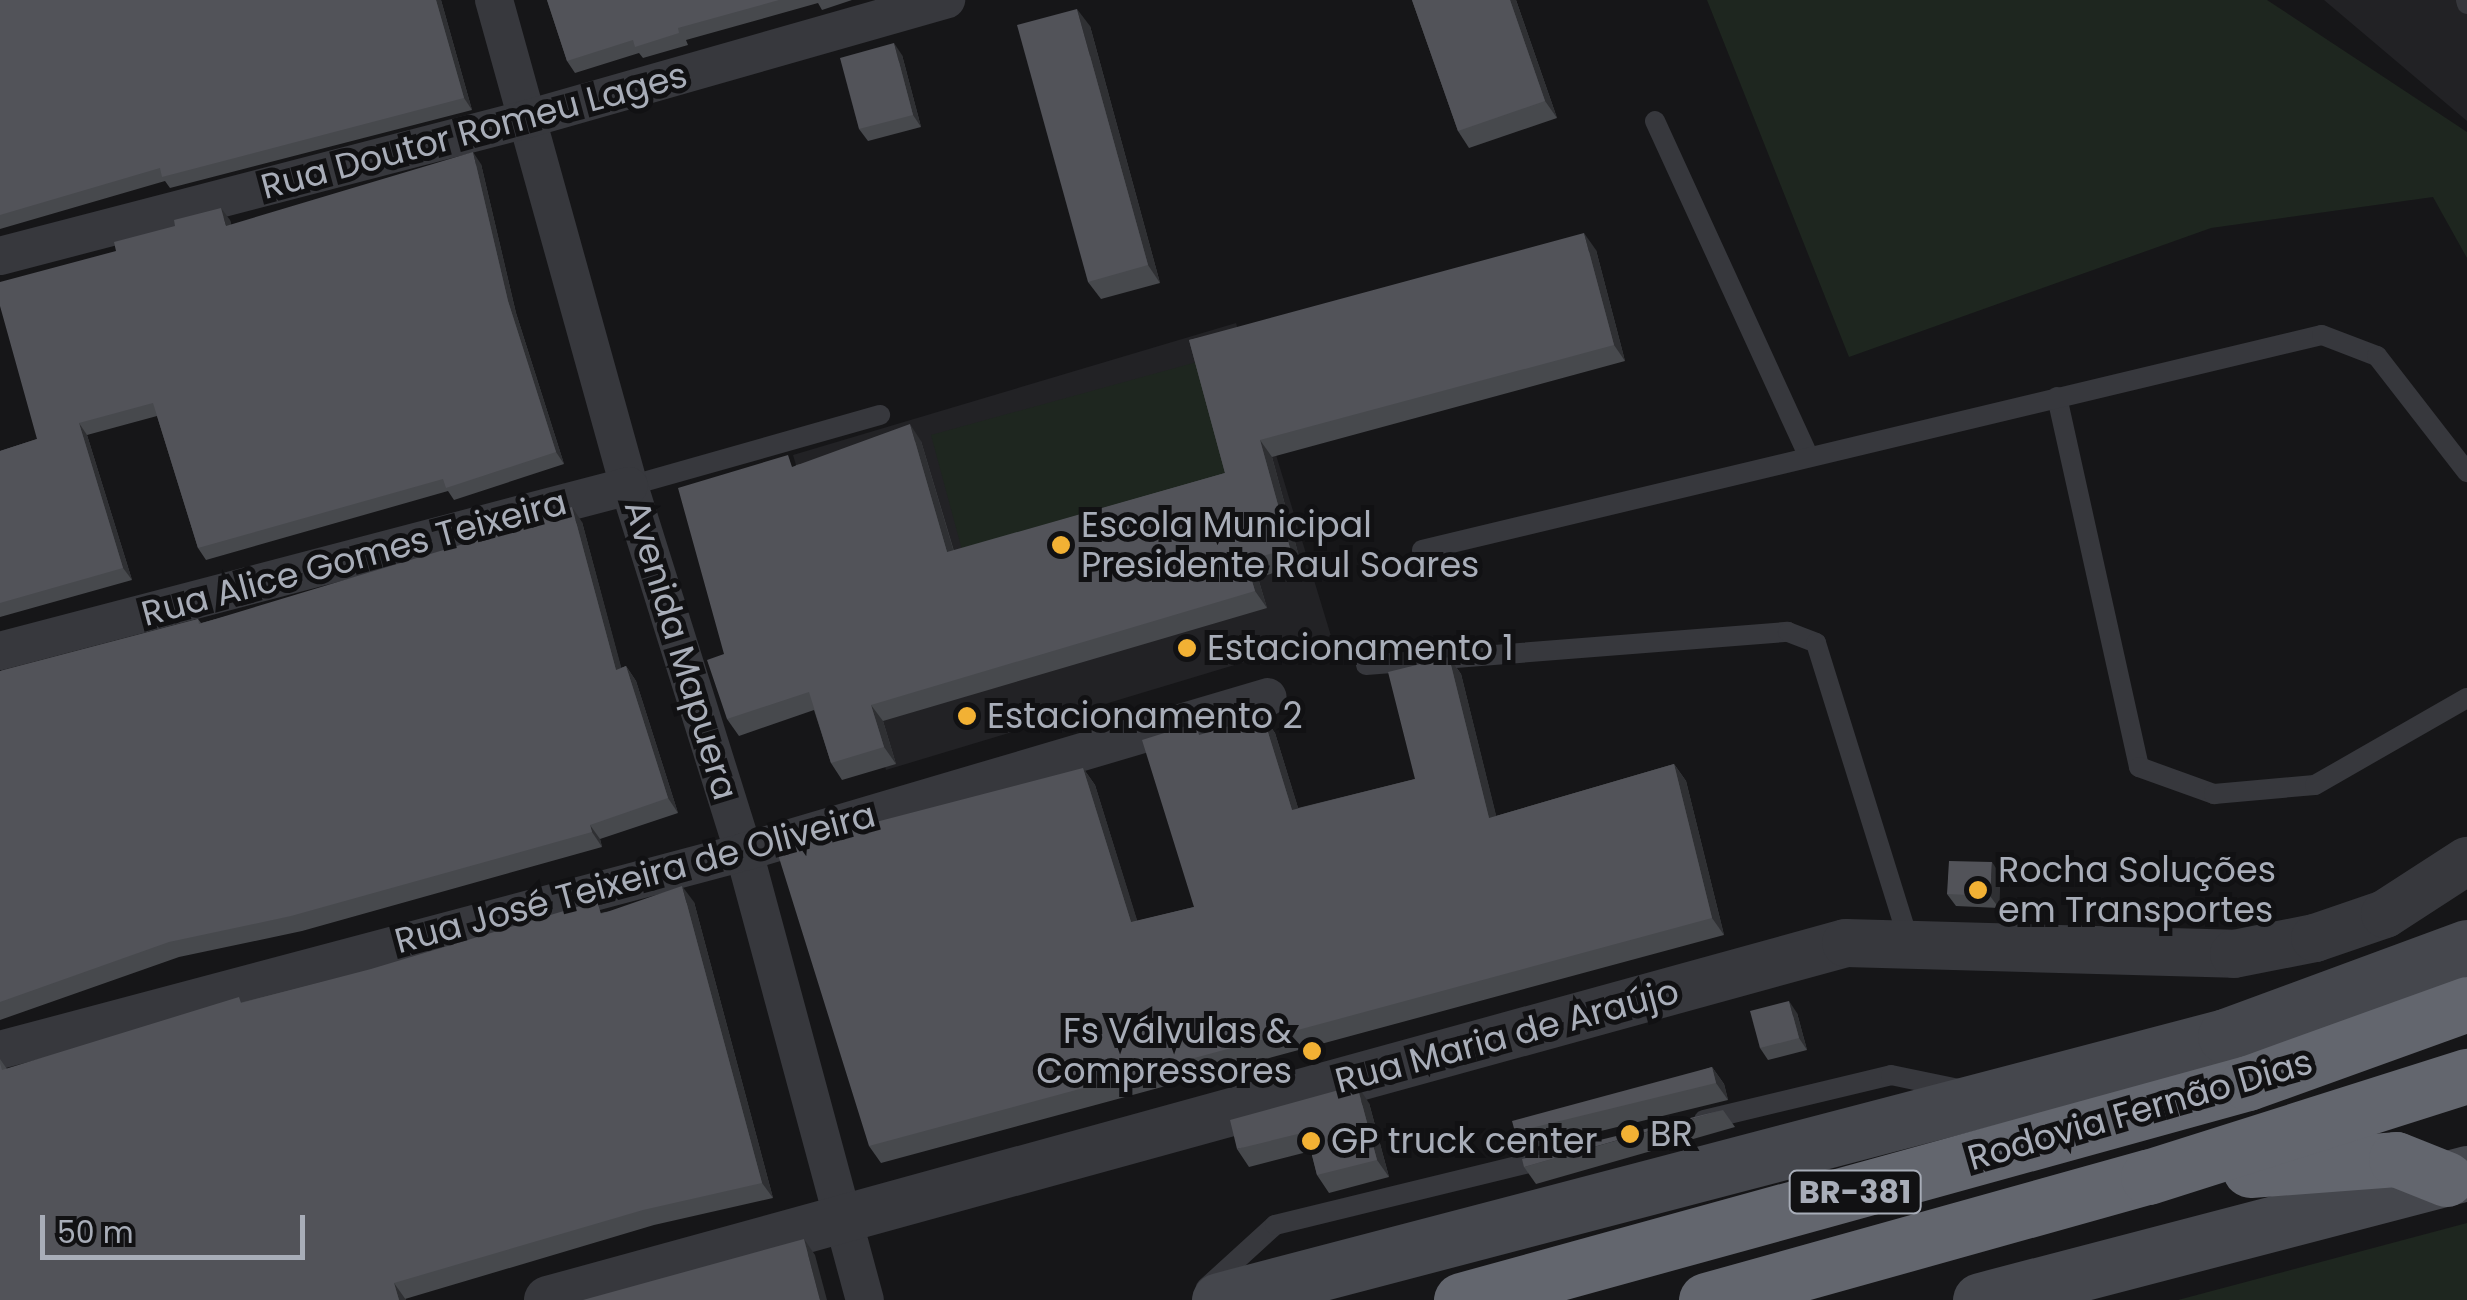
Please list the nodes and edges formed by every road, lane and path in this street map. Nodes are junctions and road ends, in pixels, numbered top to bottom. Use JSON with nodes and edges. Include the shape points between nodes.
{"nodes":[{"id":1,"x":494,"y":0,"type":"edge"},
{"id":2,"x":946,"y":0,"type":"edge"},
{"id":3,"x":527,"y":119,"type":"junction"},
{"id":4,"x":1655,"y":120,"type":"dead end"},
{"id":5,"x":0,"y":256,"type":"edge"},
{"id":6,"x":2057,"y":398,"type":"junction"},
{"id":7,"x":880,"y":415,"type":"dead end"},
{"id":8,"x":1808,"y":455,"type":"junction"},
{"id":9,"x":2467,"y":472,"type":"edge"},
{"id":10,"x":630,"y":486,"type":"junction"},
{"id":11,"x":1422,"y":550,"type":"dead end"},
{"id":12,"x":0,"y":652,"type":"edge"},
{"id":13,"x":1366,"y":665,"type":"dead end"},
{"id":14,"x":1268,"y":697,"type":"dead end"},
{"id":15,"x":2467,"y":698,"type":"edge"},
{"id":16,"x":744,"y":852,"type":"junction"},
{"id":17,"x":2467,"y":861,"type":"edge"},
{"id":18,"x":1910,"y":944,"type":"junction"},
{"id":19,"x":2467,"y":947,"type":"edge"},
{"id":20,"x":2467,"y":1004,"type":"edge"},
{"id":21,"x":0,"y":1050,"type":"edge"},
{"id":22,"x":2467,"y":1076,"type":"edge"},
{"id":23,"x":2004,"y":1098,"type":"junction"},
{"id":24,"x":1684,"y":1126,"type":"edge"},
{"id":25,"x":1572,"y":1152,"type":"edge"},
{"id":26,"x":2456,"y":1176,"type":"edge"},
{"id":27,"x":2148,"y":1177,"type":"junction"},
{"id":28,"x":841,"y":1218,"type":"junction"},
{"id":29,"x":2001,"y":1297,"type":"edge"},
{"id":30,"x":548,"y":1300,"type":"edge"},
{"id":31,"x":865,"y":1300,"type":"edge"},
{"id":32,"x":1192,"y":1300,"type":"edge"},
{"id":33,"x":1218,"y":1300,"type":"edge"},
{"id":34,"x":1461,"y":1300,"type":"edge"},
{"id":35,"x":1706,"y":1300,"type":"edge"}],
"edges":[{"from":1,"to":3,"type":"street","name":"Avenida Mapuera"},
{"from":2,"to":3,"type":"street","name":"Rua Doutor Romeu Lages"},
{"from":3,"to":5,"type":"street","name":"Rua Doutor Romeu Lages"},
{"from":3,"to":10,"type":"street","name":"Avenida Mapuera"},
{"from":4,"to":8,"type":"lane"},
{"from":6,"to":8,"type":"lane"},
{"from":6,"to":9,"type":"lane","via":[[2322,336],[2378,356]]},
{"from":6,"to":15,"type":"lane","via":[[2139,766],[2214,794],[2314,785]]},
{"from":7,"to":10,"type":"lane","name":"Rua Alice Gomes Teixeira"},
{"from":8,"to":11,"type":"lane"},
{"from":10,"to":12,"type":"street","name":"Rua Alice Gomes Teixeira"},
{"from":10,"to":16,"type":"street","name":"Avenida Mapuera"},
{"from":13,"to":18,"type":"lane","via":[[1788,632],[1816,643]]},
{"from":14,"to":16,"type":"street","name":"Rua José Teixeira de Oliveira"},
{"from":16,"to":21,"type":"street","name":"Rua José Teixeira de Oliveira"},
{"from":16,"to":28,"type":"street","name":"Avenida Mapuera"},
{"from":17,"to":18,"type":"street","name":"Rua Maria de Araújo","via":[[2385,914],[2315,938],[2234,954]]},
{"from":18,"to":28,"type":"street","name":"Rua Maria de Araújo","via":[[1846,943]]},
{"from":19,"to":23,"type":"main road","number":"BR-381","via":[[2226,1036]]},
{"from":20,"to":34,"type":"highway","name":"Rodovia Fernão Dias","number":"BR-381","via":[[2248,1083]]},
{"from":22,"to":27,"type":"highway","name":"Rodovia Fernão Dias","number":"BR-381"},
{"from":23,"to":24,"type":"lane","via":[[1891,1075]]},
{"from":23,"to":33,"type":"main road","number":"BR-381"},
{"from":25,"to":32,"type":"lane","via":[[1275,1224]]},
{"from":26,"to":27,"type":"highway","number":"BR-381","via":[[2396,1159]]},
{"from":26,"to":29,"type":"main road","number":"BR-381"},
{"from":27,"to":35,"type":"highway","name":"Rodovia Fernão Dias","number":"BR-381"},
{"from":28,"to":30,"type":"street","name":"Rua Maria de Araújo"},
{"from":28,"to":31,"type":"street","name":"Avenida Mapuera"}]}
